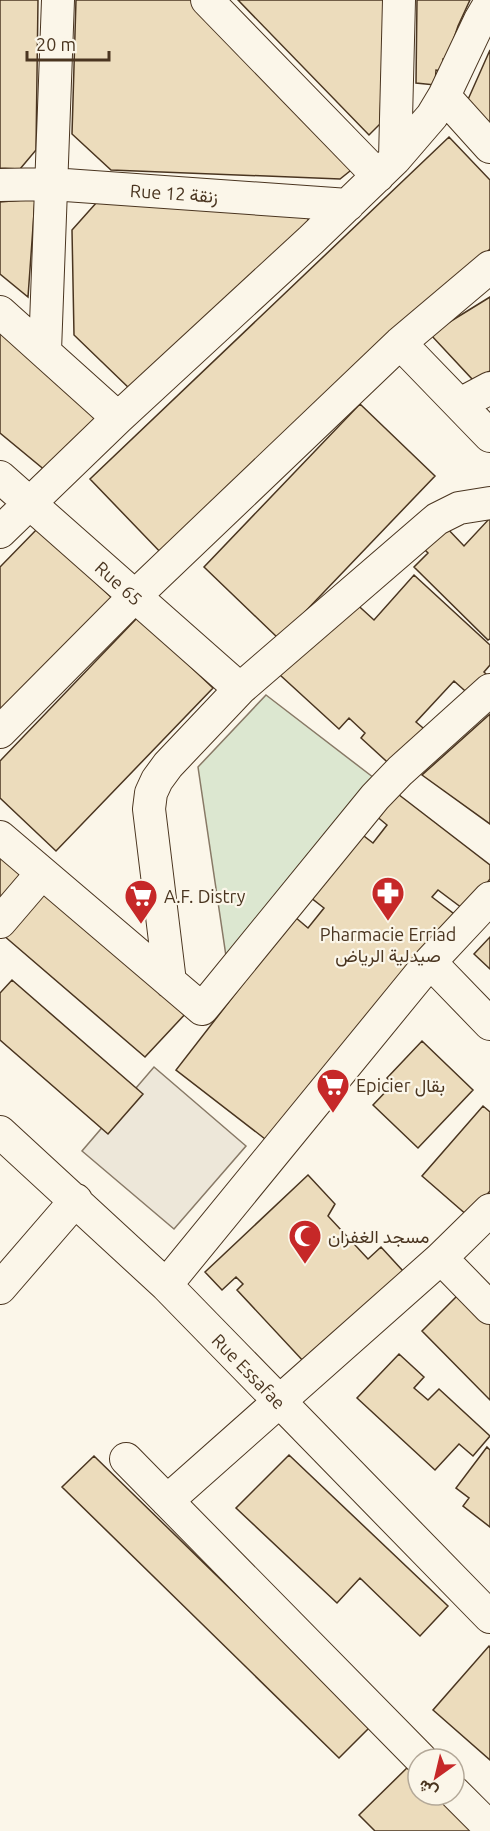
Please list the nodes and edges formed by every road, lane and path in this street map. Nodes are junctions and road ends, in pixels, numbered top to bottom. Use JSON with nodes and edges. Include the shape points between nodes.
{"nodes":[{"id":1,"x":58,"y":0,"type":"edge"},
{"id":2,"x":207,"y":0,"type":"edge"},
{"id":3,"x":399,"y":0,"type":"edge"},
{"id":4,"x":490,"y":3,"type":"edge"},
{"id":5,"x":444,"y":96,"type":"junction"},
{"id":6,"x":490,"y":147,"type":"edge"},
{"id":7,"x":387,"y":168,"type":"junction"},
{"id":8,"x":51,"y":184,"type":"junction"},
{"id":9,"x":0,"y":185,"type":"edge"},
{"id":10,"x":348,"y":205,"type":"junction"},
{"id":11,"x":490,"y":267,"type":"edge"},
{"id":12,"x":0,"y":312,"type":"edge"},
{"id":13,"x":400,"y":343,"type":"junction"},
{"id":14,"x":45,"y":351,"type":"junction"},
{"id":15,"x":490,"y":388,"type":"edge"},
{"id":16,"x":460,"y":404,"type":"junction"},
{"id":17,"x":118,"y":418,"type":"junction"},
{"id":18,"x":490,"y":436,"type":"edge"},
{"id":19,"x":0,"y":477,"type":"edge"},
{"id":20,"x":30,"y":502,"type":"junction"},
{"id":21,"x":490,"y":503,"type":"edge"},
{"id":22,"x":0,"y":532,"type":"edge"},
{"id":23,"x":135,"y":597,"type":"junction"},
{"id":24,"x":240,"y":689,"type":"junction"},
{"id":25,"x":490,"y":690,"type":"edge"},
{"id":26,"x":0,"y":732,"type":"edge"},
{"id":27,"x":0,"y":837,"type":"edge"},
{"id":28,"x":42,"y":873,"type":"junction"},
{"id":29,"x":490,"y":898,"type":"edge"},
{"id":30,"x":0,"y":922,"type":"edge"},
{"id":31,"x":430,"y":962,"type":"junction"},
{"id":32,"x":170,"y":982,"type":"junction"},
{"id":33,"x":490,"y":1024,"type":"edge"},
{"id":34,"x":0,"y":1132,"type":"edge"},
{"id":35,"x":76,"y":1200,"type":"junction"},
{"id":36,"x":490,"y":1210,"type":"edge"},
{"id":37,"x":441,"y":1258,"type":"junction"},
{"id":38,"x":166,"y":1285,"type":"junction"},
{"id":39,"x":0,"y":1288,"type":"edge"},
{"id":40,"x":490,"y":1308,"type":"edge"},
{"id":41,"x":279,"y":1402,"type":"junction"},
{"id":42,"x":126,"y":1459,"type":"dead end"},
{"id":43,"x":167,"y":1501,"type":"junction"},
{"id":44,"x":490,"y":1617,"type":"edge"},
{"id":45,"x":409,"y":1747,"type":"edge"},
{"id":46,"x":466,"y":1804,"type":"edge"},
{"id":47,"x":490,"y":1828,"type":"edge"}],
"edges":[{"from":1,"to":8,"type":"street"},
{"from":2,"to":7,"type":"street"},
{"from":3,"to":7,"type":"street"},
{"from":4,"to":5,"type":"street"},
{"from":5,"to":6,"type":"street"},
{"from":5,"to":7,"type":"street","via":[[432,116]]},
{"from":7,"to":10,"type":"street"},
{"from":8,"to":9,"type":"street","name":"Rue 12 زنقة"},
{"from":8,"to":10,"type":"street","name":"Rue 12 زنقة"},
{"from":8,"to":14,"type":"street"},
{"from":10,"to":17,"type":"street"},
{"from":11,"to":13,"type":"street"},
{"from":12,"to":14,"type":"street"},
{"from":13,"to":16,"type":"street"},
{"from":13,"to":23,"type":"street"},
{"from":14,"to":17,"type":"street"},
{"from":15,"to":16,"type":"street"},
{"from":16,"to":18,"type":"street"},
{"from":17,"to":20,"type":"street"},
{"from":19,"to":20,"type":"street","name":"Rue 65"},
{"from":20,"to":22,"type":"street"},
{"from":20,"to":23,"type":"street","name":"Rue 65"},
{"from":21,"to":24,"type":"street","via":[[459,508],[437,519]]},
{"from":23,"to":24,"type":"street","name":"Rue 65"},
{"from":23,"to":26,"type":"street"},
{"from":24,"to":32,"type":"street","via":[[168,765],[151,793],[149,809]]},
{"from":25,"to":32,"type":"street","via":[[375,796],[202,1009]]},
{"from":27,"to":28,"type":"street"},
{"from":28,"to":30,"type":"street"},
{"from":28,"to":32,"type":"street"},
{"from":29,"to":31,"type":"street"},
{"from":31,"to":33,"type":"street"},
{"from":31,"to":38,"type":"street"},
{"from":34,"to":35,"type":"street","name":"Rue Essafae"},
{"from":35,"to":38,"type":"street","name":"Rue Essafae"},
{"from":35,"to":39,"type":"street"},
{"from":36,"to":37,"type":"street"},
{"from":37,"to":40,"type":"street"},
{"from":37,"to":41,"type":"street"},
{"from":38,"to":41,"type":"street","name":"Rue Essafae"},
{"from":41,"to":43,"type":"street"},
{"from":41,"to":44,"type":"street","name":"Rue Essafae"},
{"from":42,"to":43,"type":"street"},
{"from":43,"to":45,"type":"street"},
{"from":46,"to":47,"type":"street"}]}
